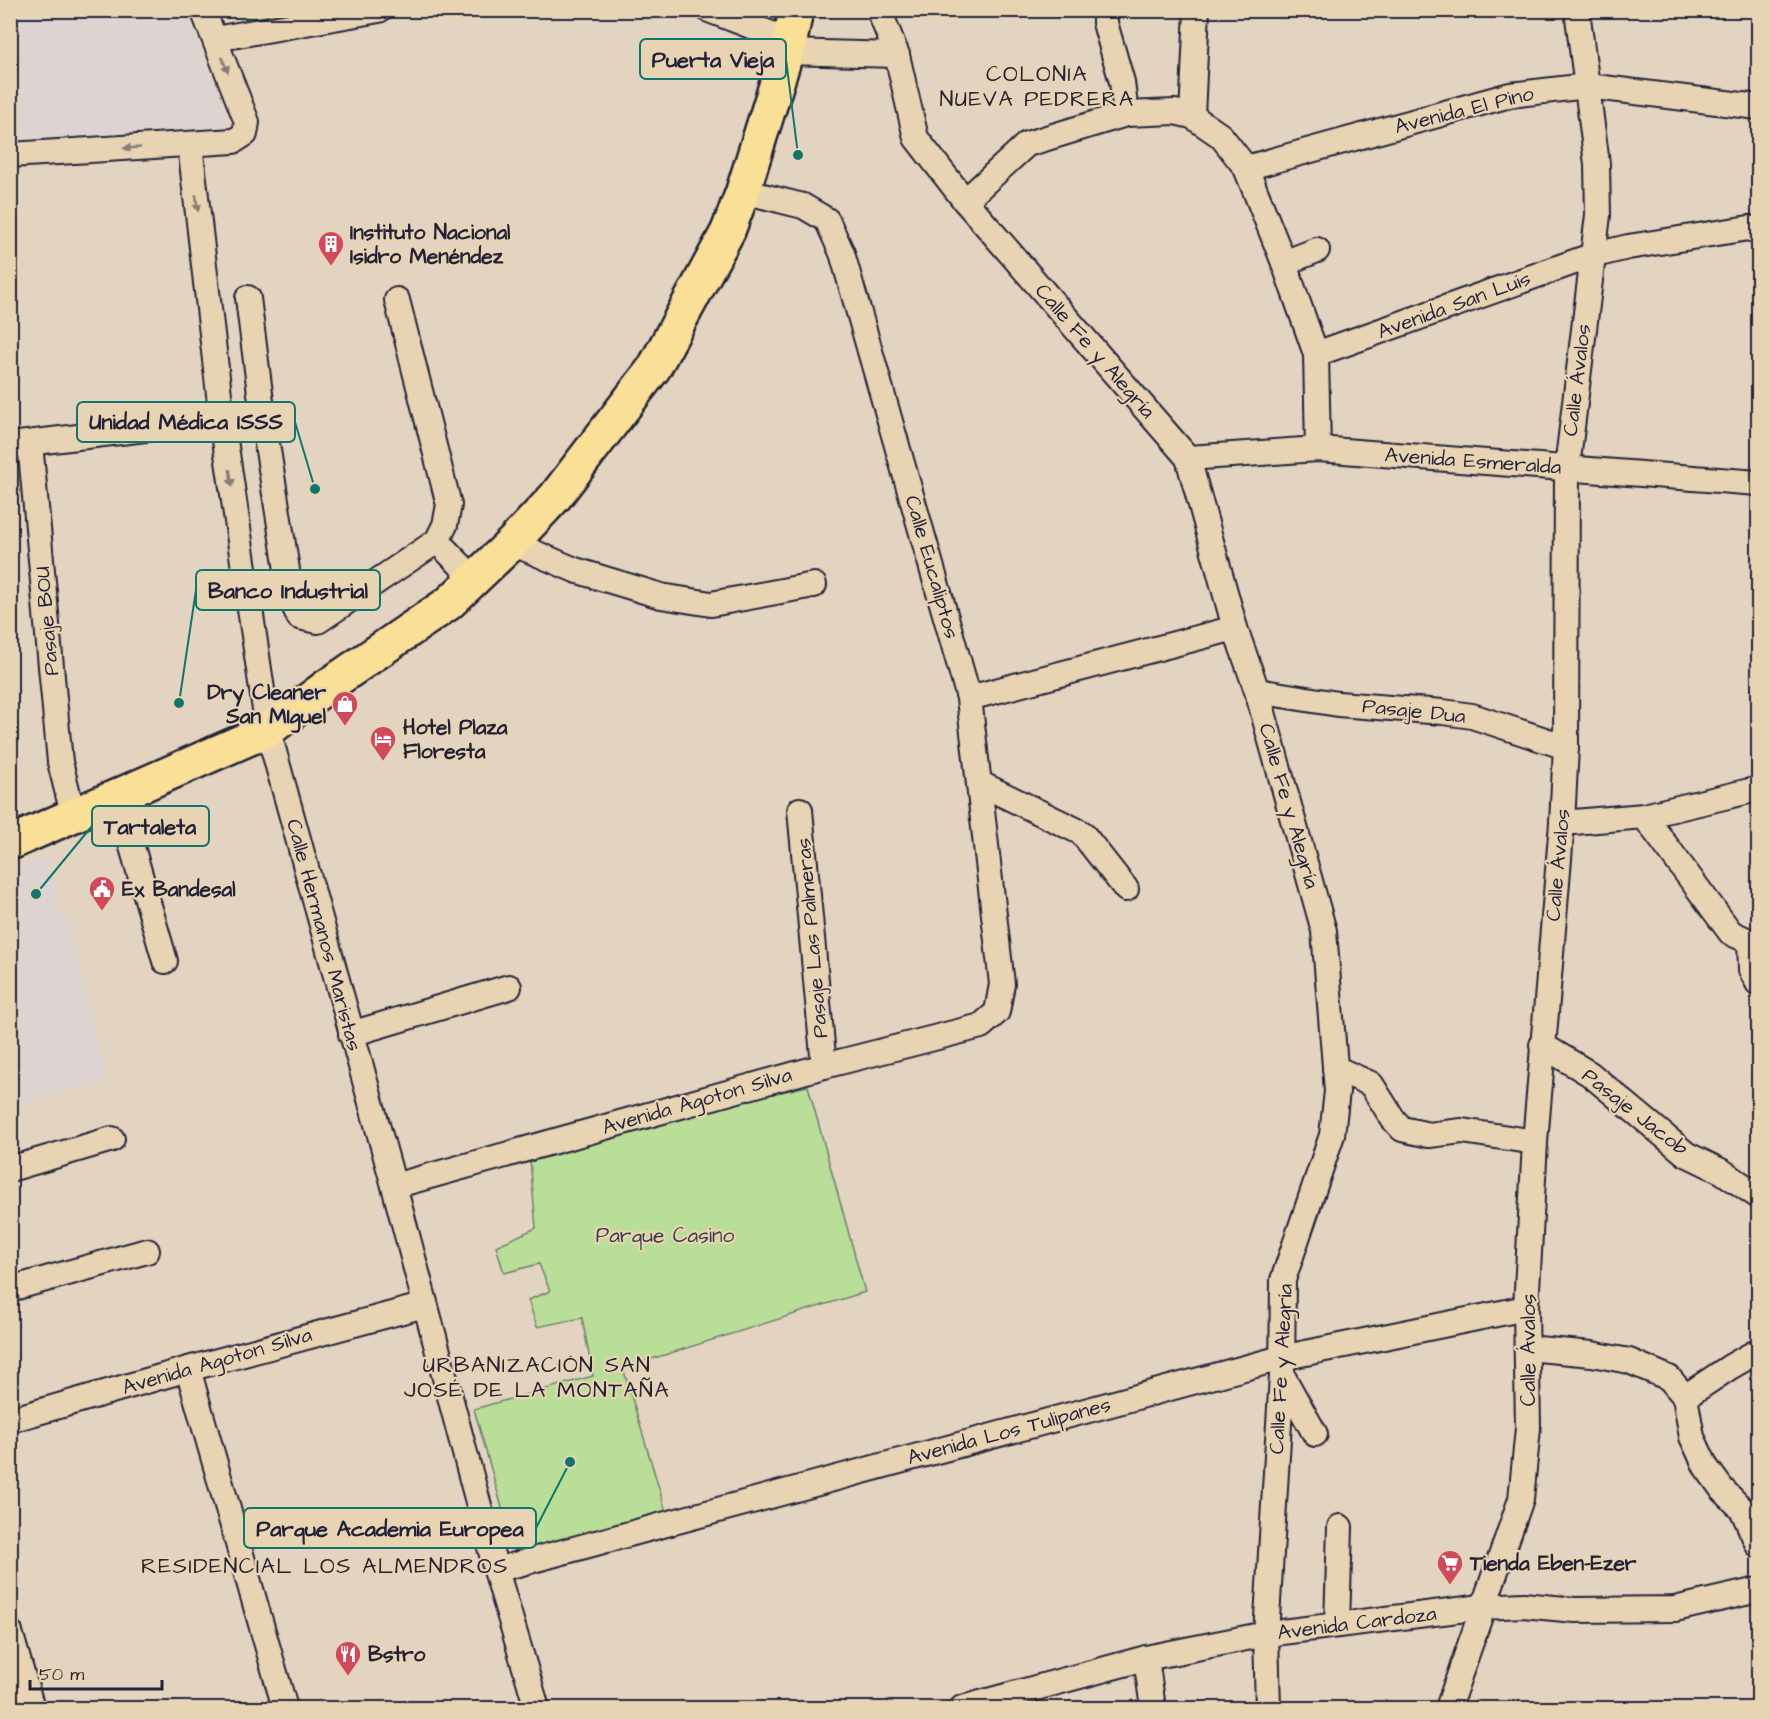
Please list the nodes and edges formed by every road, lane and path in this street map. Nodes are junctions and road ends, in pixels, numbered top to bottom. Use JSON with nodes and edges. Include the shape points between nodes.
{"nodes":[{"id":1,"x":203,"y":10,"type":"edge"},
{"id":2,"x":379,"y":10,"type":"edge"},
{"id":3,"x":709,"y":10,"type":"edge"},
{"id":4,"x":879,"y":10,"type":"edge"},
{"id":5,"x":1105,"y":10,"type":"edge"},
{"id":6,"x":1197,"y":10,"type":"edge"},
{"id":7,"x":1577,"y":10,"type":"edge"},
{"id":8,"x":790,"y":35,"type":"edge"},
{"id":9,"x":215,"y":39,"type":"junction"},
{"id":10,"x":897,"y":55,"type":"junction"},
{"id":11,"x":1587,"y":86,"type":"junction"},
{"id":12,"x":1758,"y":107,"type":"edge"},
{"id":13,"x":1126,"y":114,"type":"junction"},
{"id":14,"x":1192,"y":116,"type":"junction"},
{"id":15,"x":190,"y":145,"type":"junction"},
{"id":16,"x":10,"y":155,"type":"edge"},
{"id":17,"x":1246,"y":168,"type":"junction"},
{"id":18,"x":743,"y":191,"type":"junction"},
{"id":19,"x":965,"y":201,"type":"junction"},
{"id":20,"x":1758,"y":232,"type":"edge"},
{"id":21,"x":1317,"y":250,"type":"dead end"},
{"id":22,"x":1592,"y":256,"type":"junction"},
{"id":23,"x":1284,"y":263,"type":"junction"},
{"id":24,"x":248,"y":298,"type":"dead end"},
{"id":25,"x":397,"y":300,"type":"dead end"},
{"id":26,"x":1316,"y":354,"type":"junction"},
{"id":27,"x":223,"y":425,"type":"junction"},
{"id":28,"x":264,"y":426,"type":"junction"},
{"id":29,"x":20,"y":444,"type":"edge"},
{"id":30,"x":1318,"y":449,"type":"junction"},
{"id":31,"x":1188,"y":458,"type":"junction"},
{"id":32,"x":1567,"y":468,"type":"junction"},
{"id":33,"x":1758,"y":483,"type":"edge"},
{"id":34,"x":437,"y":541,"type":"junction"},
{"id":35,"x":512,"y":543,"type":"junction"},
{"id":36,"x":474,"y":579,"type":"junction"},
{"id":37,"x":814,"y":585,"type":"dead end"},
{"id":38,"x":1235,"y":628,"type":"junction"},
{"id":39,"x":1257,"y":691,"type":"junction"},
{"id":40,"x":969,"y":698,"type":"junction"},
{"id":41,"x":267,"y":720,"type":"junction"},
{"id":42,"x":1566,"y":747,"type":"junction"},
{"id":43,"x":979,"y":783,"type":"junction"},
{"id":44,"x":1758,"y":789,"type":"edge"},
{"id":45,"x":117,"y":795,"type":"junction"},
{"id":46,"x":69,"y":798,"type":"junction"},
{"id":47,"x":800,"y":810,"type":"dead end"},
{"id":48,"x":1644,"y":816,"type":"junction"},
{"id":49,"x":1562,"y":823,"type":"junction"},
{"id":50,"x":10,"y":824,"type":"edge"},
{"id":51,"x":10,"y":843,"type":"edge"},
{"id":52,"x":1126,"y":889,"type":"dead end"},
{"id":53,"x":1754,"y":943,"type":"edge"},
{"id":54,"x":165,"y":961,"type":"dead end"},
{"id":55,"x":1758,"y":983,"type":"edge"},
{"id":56,"x":509,"y":987,"type":"dead end"},
{"id":57,"x":997,"y":1012,"type":"joint"},
{"id":58,"x":351,"y":1034,"type":"junction"},
{"id":59,"x":1542,"y":1045,"type":"junction"},
{"id":60,"x":824,"y":1065,"type":"junction"},
{"id":61,"x":1335,"y":1068,"type":"junction"},
{"id":62,"x":111,"y":1139,"type":"dead end"},
{"id":63,"x":1535,"y":1142,"type":"junction"},
{"id":64,"x":10,"y":1169,"type":"edge"},
{"id":65,"x":394,"y":1186,"type":"junction"},
{"id":66,"x":1758,"y":1196,"type":"edge"},
{"id":67,"x":147,"y":1251,"type":"dead end"},
{"id":68,"x":10,"y":1289,"type":"edge"},
{"id":69,"x":425,"y":1305,"type":"junction"},
{"id":70,"x":1526,"y":1308,"type":"junction"},
{"id":71,"x":1527,"y":1348,"type":"junction"},
{"id":72,"x":1758,"y":1351,"type":"edge"},
{"id":73,"x":1282,"y":1366,"type":"junction"},
{"id":74,"x":188,"y":1369,"type":"junction"},
{"id":75,"x":1691,"y":1393,"type":"junction"},
{"id":76,"x":10,"y":1420,"type":"edge"},
{"id":77,"x":1315,"y":1434,"type":"dead end"},
{"id":78,"x":1340,"y":1527,"type":"dead end"},
{"id":79,"x":1758,"y":1545,"type":"edge"},
{"id":80,"x":496,"y":1570,"type":"junction"},
{"id":81,"x":1758,"y":1590,"type":"edge"},
{"id":82,"x":1482,"y":1607,"type":"junction"},
{"id":83,"x":1337,"y":1625,"type":"junction"},
{"id":84,"x":10,"y":1632,"type":"edge"},
{"id":85,"x":1266,"y":1634,"type":"junction"},
{"id":86,"x":1146,"y":1658,"type":"junction"},
{"id":87,"x":32,"y":1708,"type":"edge"},
{"id":88,"x":285,"y":1708,"type":"edge"},
{"id":89,"x":537,"y":1708,"type":"edge"},
{"id":90,"x":962,"y":1708,"type":"edge"},
{"id":91,"x":1153,"y":1708,"type":"edge"},
{"id":92,"x":1269,"y":1708,"type":"edge"},
{"id":93,"x":1448,"y":1708,"type":"edge"}],
"edges":[{"from":1,"to":9,"type":"street"},
{"from":2,"to":9,"type":"street"},
{"from":3,"to":8,"type":"street"},
{"from":4,"to":10,"type":"street","name":"Calle Fe y Alegría"},
{"from":5,"to":13,"type":"street"},
{"from":6,"to":14,"type":"street"},
{"from":7,"to":11,"type":"street","name":"Calle Ávalos"},
{"from":8,"to":10,"type":"street"},
{"from":8,"to":18,"type":"highway"},
{"from":9,"to":15,"type":"street","one_way":true,"via":[[247,122],[244,134],[234,141]]},
{"from":10,"to":19,"type":"street","name":"Calle Fe y Alegría","via":[[915,138]]},
{"from":11,"to":12,"type":"street","name":"Avenida El Pino"},
{"from":11,"to":17,"type":"street","name":"Avenida El Pino","via":[[1510,95]]},
{"from":11,"to":22,"type":"street","name":"Calle Ávalos","via":[[1597,164],[1598,215]]},
{"from":13,"to":14,"type":"street","via":[[1175,112]]},
{"from":13,"to":19,"type":"street","via":[[1028,144]]},
{"from":14,"to":17,"type":"street","via":[[1221,135]]},
{"from":15,"to":16,"type":"street","one_way":true},
{"from":15,"to":27,"type":"street","name":"Calle Hermanos Maristas","one_way":true},
{"from":17,"to":23,"type":"street"},
{"from":18,"to":35,"type":"highway","via":[[728,231],[654,368],[555,497]]},
{"from":18,"to":40,"type":"street","name":"Calle Eucaliptos","via":[[803,206],[827,220],[842,253]]},
{"from":19,"to":31,"type":"street","name":"Calle Fe y Alegría"},
{"from":20,"to":22,"type":"street","name":"Avenida San Luis","via":[[1749,228]]},
{"from":21,"to":23,"type":"street"},
{"from":22,"to":26,"type":"street","name":"Avenida San Luis"},
{"from":22,"to":32,"type":"street","name":"Calle Ávalos"},
{"from":23,"to":26,"type":"street"},
{"from":24,"to":28,"type":"street"},
{"from":25,"to":34,"type":"street","via":[[449,505]]},
{"from":26,"to":30,"type":"street"},
{"from":27,"to":28,"type":"street"},
{"from":27,"to":29,"type":"street"},
{"from":27,"to":41,"type":"street","name":"Calle Hermanos Maristas","one_way":true},
{"from":28,"to":34,"type":"street","via":[[292,601],[299,617],[318,621]]},
{"from":29,"to":46,"type":"street","name":"Pasaje BOU","via":[[60,762]]},
{"from":30,"to":31,"type":"street","name":"Avenida Esmeralda"},
{"from":30,"to":32,"type":"street","name":"Avenida Esmeralda"},
{"from":31,"to":38,"type":"street","name":"Calle Fe y Alegría"},
{"from":32,"to":33,"type":"street","name":"Avenida Esmeralda"},
{"from":32,"to":42,"type":"street","name":"Calle Ávalos"},
{"from":34,"to":36,"type":"street"},
{"from":35,"to":36,"type":"highway"},
{"from":35,"to":37,"type":"street","via":[[575,570],[661,596],[711,604]]},
{"from":36,"to":41,"type":"highway","via":[[449,603],[326,687]]},
{"from":38,"to":39,"type":"street","name":"Calle Fe y Alegría"},
{"from":38,"to":40,"type":"street"},
{"from":39,"to":42,"type":"street","name":"Pasaje Dua","via":[[1338,704],[1472,716]]},
{"from":39,"to":61,"type":"street","name":"Calle Fe y Alegría","via":[[1324,931]]},
{"from":40,"to":43,"type":"street","name":"Calle Eucaliptos"},
{"from":41,"to":45,"type":"highway"},
{"from":41,"to":46,"type":"highway"},
{"from":41,"to":58,"type":"street","name":"Calle Hermanos Maristas"},
{"from":42,"to":49,"type":"street","name":"Calle Ávalos"},
{"from":43,"to":52,"type":"street","via":[[1082,833]]},
{"from":43,"to":57,"type":"street","name":"Calle Eucaliptos","via":[[1002,984]]},
{"from":44,"to":48,"type":"street"},
{"from":45,"to":51,"type":"highway"},
{"from":45,"to":54,"type":"street"},
{"from":46,"to":50,"type":"highway"},
{"from":47,"to":60,"type":"street","name":"Pasaje Las Palmeras"},
{"from":48,"to":49,"type":"street"},
{"from":48,"to":53,"type":"street","via":[[1731,933]]},
{"from":49,"to":59,"type":"street","name":"Calle Ávalos"},
{"from":53,"to":55,"type":"street","via":[[1751,970]]},
{"from":56,"to":58,"type":"street"},
{"from":57,"to":60,"type":"street","name":"Avenida Agoton Silva","via":[[981,1026]]},
{"from":58,"to":65,"type":"street","name":"Calle Hermanos Maristas"},
{"from":59,"to":63,"type":"street","name":"Calle Ávalos"},
{"from":59,"to":66,"type":"street","name":"Pasaje Jacob","via":[[1590,1074],[1686,1154],[1723,1172]]},
{"from":60,"to":65,"type":"street","name":"Avenida Agoton Silva"},
{"from":61,"to":63,"type":"street","via":[[1371,1084],[1402,1129],[1429,1135],[1462,1131]]},
{"from":61,"to":73,"type":"street","name":"Calle Fe y Alegría","via":[[1332,1135],[1283,1280]]},
{"from":62,"to":64,"type":"street"},
{"from":63,"to":70,"type":"street","name":"Calle Ávalos"},
{"from":65,"to":69,"type":"street","name":"Calle Hermanos Maristas"},
{"from":67,"to":68,"type":"street"},
{"from":69,"to":74,"type":"street","name":"Avenida Agoton Silva"},
{"from":69,"to":80,"type":"street","name":"Calle Hermanos Maristas"},
{"from":70,"to":71,"type":"street","name":"Calle Ávalos"},
{"from":70,"to":73,"type":"street","name":"Avenida Los Tulipanes"},
{"from":71,"to":75,"type":"street","via":[[1629,1361],[1669,1378]]},
{"from":71,"to":82,"type":"street","name":"Calle Ávalos","via":[[1528,1428],[1521,1499]]},
{"from":72,"to":75,"type":"street"},
{"from":73,"to":77,"type":"street"},
{"from":73,"to":80,"type":"street","name":"Avenida Los Tulipanes"},
{"from":73,"to":85,"type":"street","name":"Calle Fe y Alegría"},
{"from":74,"to":76,"type":"street","name":"Avenida Agoton Silva"},
{"from":74,"to":88,"type":"street"},
{"from":75,"to":79,"type":"street","via":[[1692,1437],[1706,1467],[1742,1509]]},
{"from":78,"to":83,"type":"street"},
{"from":80,"to":89,"type":"street","name":"Calle Hermanos Maristas"},
{"from":81,"to":82,"type":"street","name":"Avenida Cardoza","via":[[1675,1609]]},
{"from":82,"to":83,"type":"street","name":"Avenida Cardoza"},
{"from":82,"to":93,"type":"street","name":"Calle Ávalos"},
{"from":83,"to":85,"type":"street","name":"Avenida Cardoza"},
{"from":84,"to":87,"type":"street"},
{"from":85,"to":86,"type":"street","name":"Avenida Cardoza"},
{"from":85,"to":92,"type":"street","name":"Calle Fe y Alegría"},
{"from":86,"to":90,"type":"street","name":"Avenida Cardoza"},
{"from":86,"to":91,"type":"street"}]}
